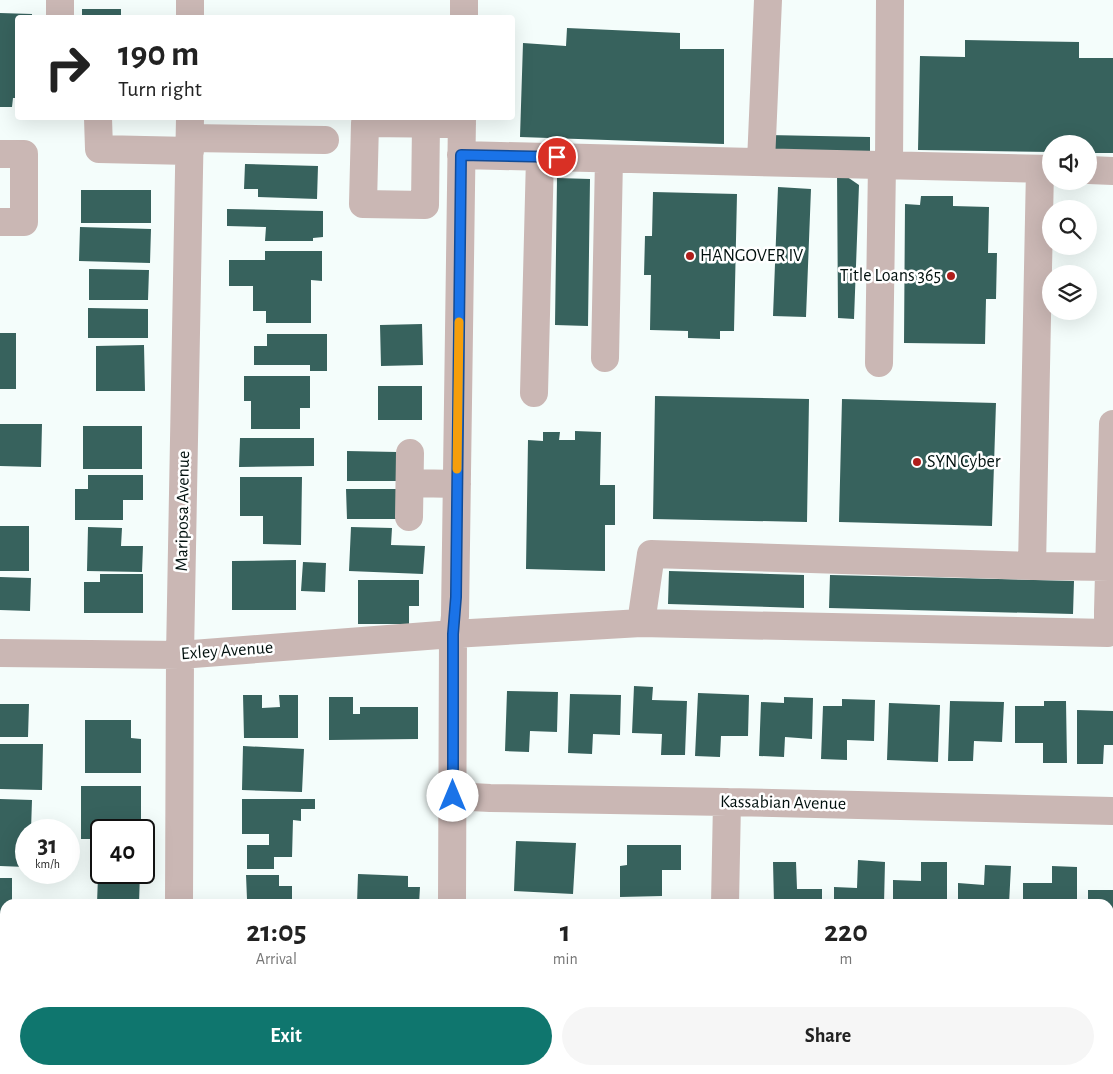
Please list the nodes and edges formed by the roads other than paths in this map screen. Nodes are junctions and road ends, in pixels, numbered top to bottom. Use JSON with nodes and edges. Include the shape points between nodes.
{"nodes":[{"id":1,"x":60,"y":0,"type":"edge"},
{"id":2,"x":190,"y":0,"type":"edge"},
{"id":3,"x":464,"y":0,"type":"edge"},
{"id":4,"x":768,"y":0,"type":"edge"},
{"id":5,"x":890,"y":0,"type":"edge"},
{"id":6,"x":60,"y":15,"type":"edge"},
{"id":7,"x":190,"y":15,"type":"edge"},
{"id":8,"x":464,"y":15,"type":"edge"},
{"id":9,"x":98,"y":120,"type":"edge"},
{"id":10,"x":462,"y":121,"type":"edge"},
{"id":11,"x":426,"y":124,"type":"dead end"},
{"id":12,"x":190,"y":136,"type":"edge"},
{"id":13,"x":325,"y":140,"type":"dead end"},
{"id":14,"x":0,"y":154,"type":"edge"},
{"id":15,"x":461,"y":155,"type":"junction"},
{"id":16,"x":540,"y":157,"type":"junction"},
{"id":17,"x":609,"y":159,"type":"junction"},
{"id":18,"x":761,"y":162,"type":"junction"},
{"id":19,"x":886,"y":165,"type":"junction"},
{"id":20,"x":1042,"y":169,"type":"edge"},
{"id":21,"x":1097,"y":170,"type":"edge"},
{"id":22,"x":1113,"y":171,"type":"edge"},
{"id":23,"x":1045,"y":190,"type":"edge"},
{"id":24,"x":0,"y":222,"type":"edge"},
{"id":25,"x":605,"y":358,"type":"dead end"},
{"id":26,"x":879,"y":363,"type":"dead end"},
{"id":27,"x":534,"y":393,"type":"dead end"},
{"id":28,"x":1113,"y":424,"type":"edge"},
{"id":29,"x":410,"y":453,"type":"dead end"},
{"id":30,"x":410,"y":483,"type":"junction"},
{"id":31,"x":457,"y":484,"type":"junction"},
{"id":32,"x":410,"y":517,"type":"dead end"},
{"id":33,"x":1032,"y":566,"type":"junction"},
{"id":34,"x":1110,"y":567,"type":"junction"},
{"id":35,"x":1111,"y":611,"type":"edge"},
{"id":36,"x":641,"y":622,"type":"junction"},
{"id":37,"x":453,"y":634,"type":"junction"},
{"id":38,"x":0,"y":653,"type":"edge"},
{"id":39,"x":180,"y":655,"type":"junction"},
{"id":40,"x":453,"y":796,"type":"junction"},
{"id":41,"x":728,"y":802,"type":"junction"},
{"id":42,"x":1113,"y":811,"type":"edge"},
{"id":43,"x":179,"y":899,"type":"edge"},
{"id":44,"x":452,"y":899,"type":"edge"},
{"id":45,"x":725,"y":899,"type":"edge"}],
"edges":[{"from":1,"to":6,"type":"street"},
{"from":2,"to":7,"type":"street"},
{"from":3,"to":8,"type":"street"},
{"from":4,"to":18,"type":"street"},
{"from":5,"to":19,"type":"street"},
{"from":9,"to":12,"type":"street","via":[[98,149]]},
{"from":10,"to":11,"type":"street"},
{"from":10,"to":15,"type":"street"},
{"from":12,"to":13,"type":"street"},
{"from":12,"to":39,"type":"street","name":"Mariposa Avenue"},
{"from":14,"to":24,"type":"street","via":[[24,154],[24,222]]},
{"from":15,"to":16,"type":"street"},
{"from":15,"to":31,"type":"street"},
{"from":16,"to":17,"type":"street"},
{"from":16,"to":27,"type":"street"},
{"from":17,"to":18,"type":"street"},
{"from":17,"to":25,"type":"street"},
{"from":18,"to":19,"type":"street"},
{"from":19,"to":20,"type":"street"},
{"from":19,"to":26,"type":"street"},
{"from":21,"to":22,"type":"street"},
{"from":23,"to":33,"type":"street"},
{"from":28,"to":34,"type":"street"},
{"from":29,"to":30,"type":"street"},
{"from":30,"to":31,"type":"street"},
{"from":30,"to":32,"type":"street"},
{"from":31,"to":37,"type":"street"},
{"from":33,"to":34,"type":"street"},
{"from":33,"to":36,"type":"street","via":[[651,554]]},
{"from":34,"to":35,"type":"street"},
{"from":35,"to":36,"type":"street","name":"Exley Avenue","via":[[1108,633]]},
{"from":36,"to":37,"type":"street","name":"Exley Avenue"},
{"from":37,"to":39,"type":"street","name":"Exley Avenue"},
{"from":37,"to":40,"type":"street"},
{"from":38,"to":39,"type":"street","name":"Exley Avenue"},
{"from":39,"to":43,"type":"street","name":"Mariposa Avenue"},
{"from":40,"to":41,"type":"street","name":"Kassabian Avenue"},
{"from":40,"to":44,"type":"street"},
{"from":41,"to":42,"type":"street","name":"Kassabian Avenue"},
{"from":41,"to":45,"type":"street"}]}
